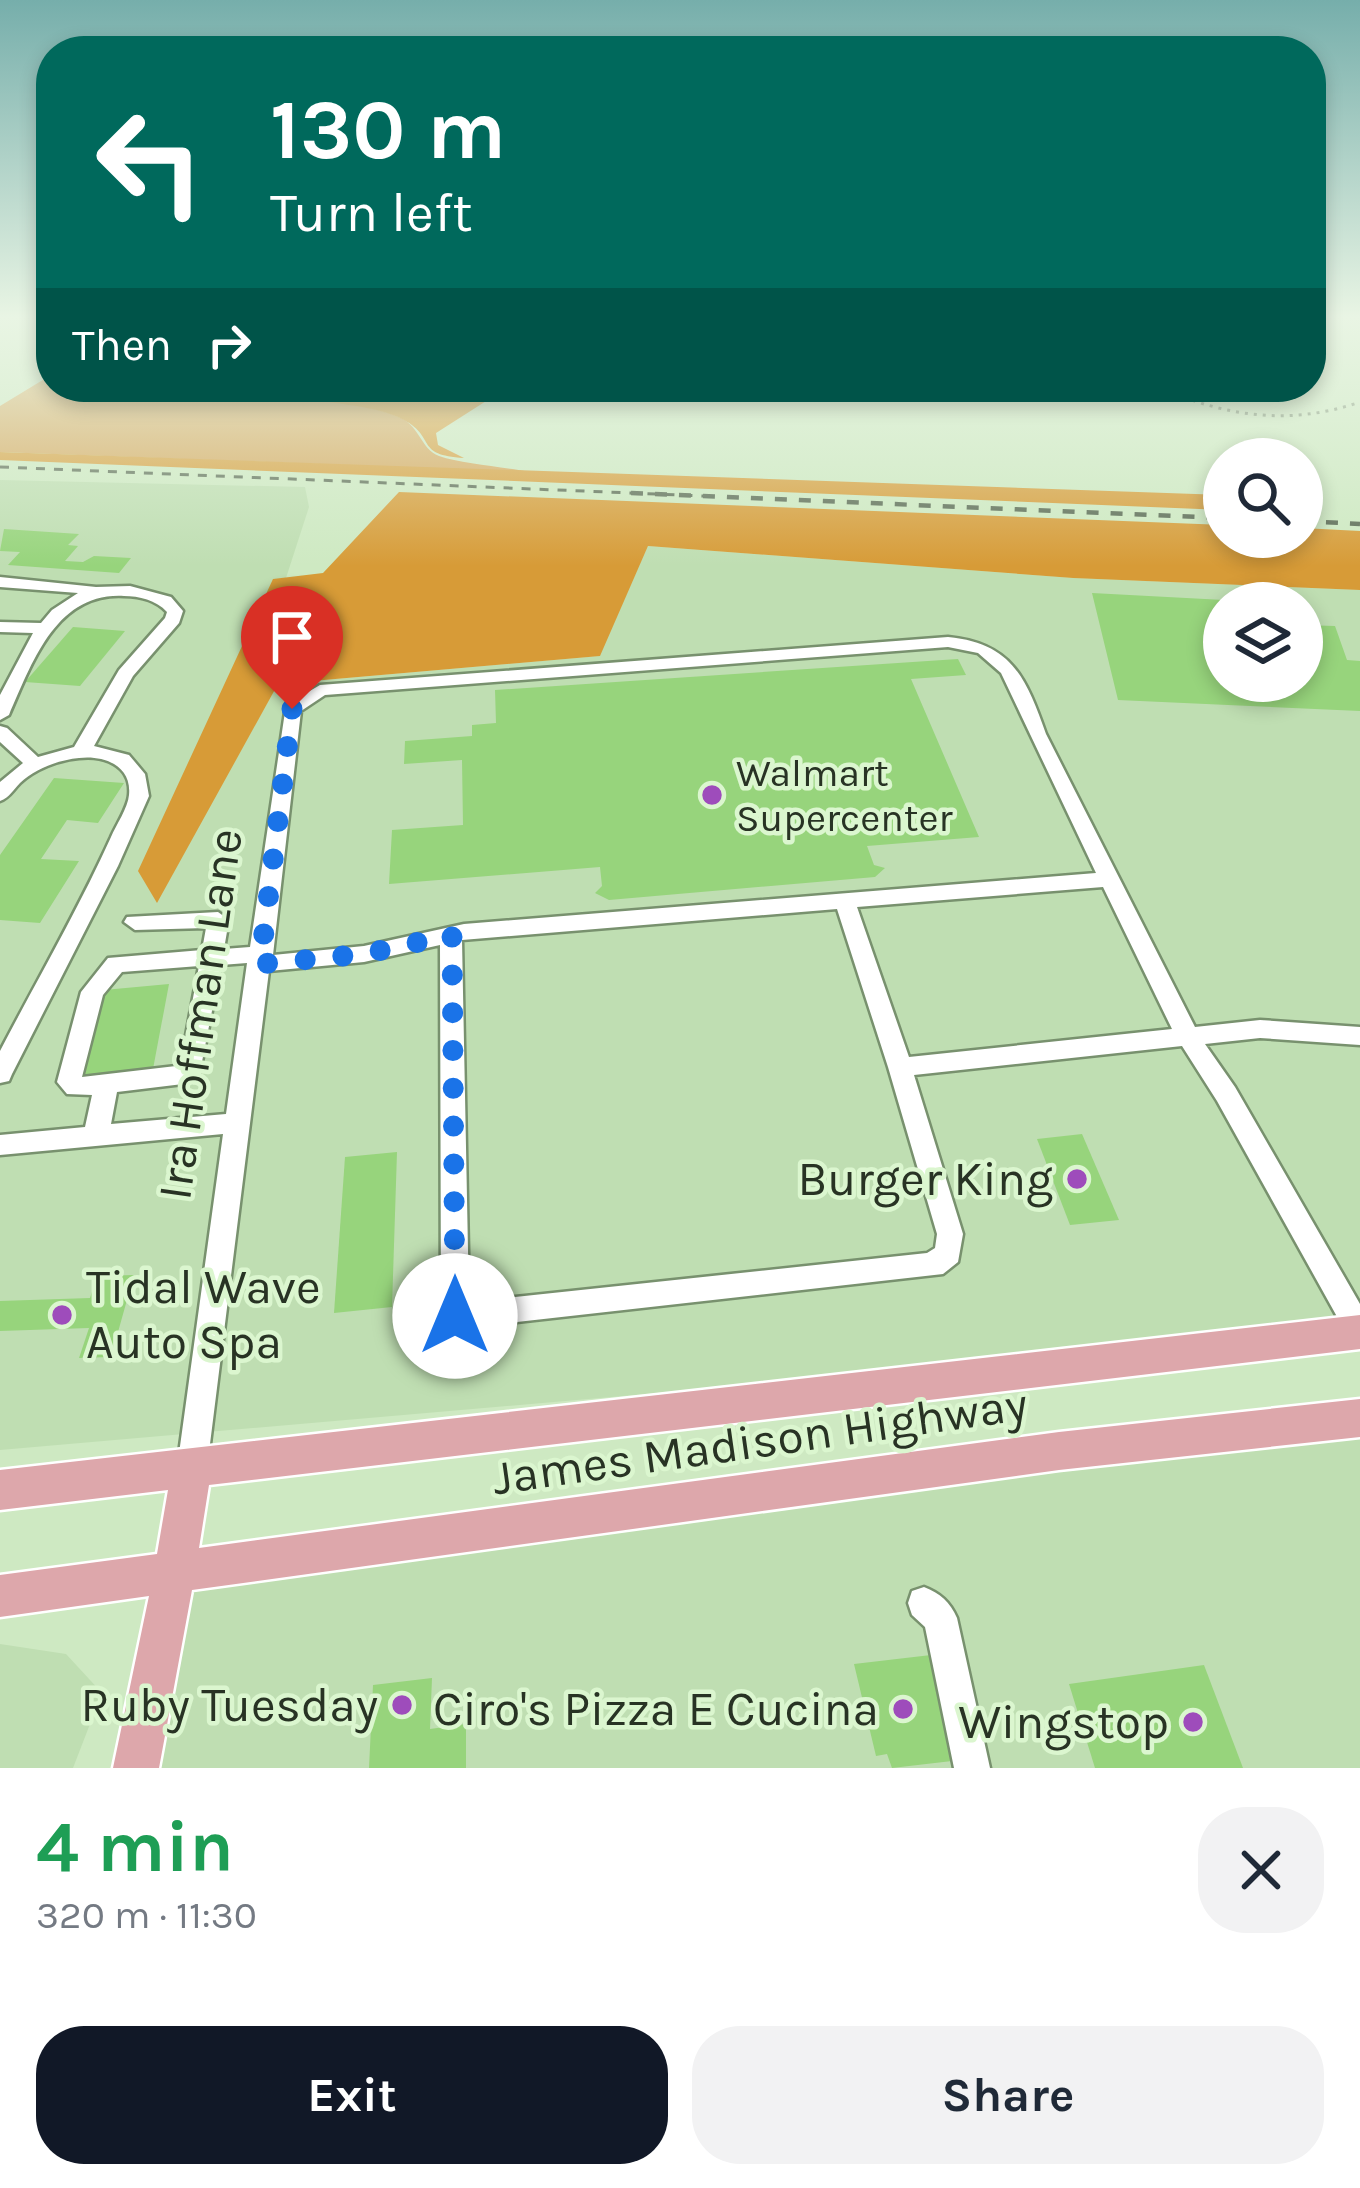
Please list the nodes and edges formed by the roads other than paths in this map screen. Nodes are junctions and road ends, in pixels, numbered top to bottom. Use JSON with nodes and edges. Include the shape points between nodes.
{"nodes":[{"id":1,"x":0,"y":582,"type":"edge"},
{"id":2,"x":96,"y":590,"type":"junction"},
{"id":3,"x":0,"y":626,"type":"edge"},
{"id":4,"x":44,"y":628,"type":"junction"},
{"id":5,"x":0,"y":715,"type":"edge"},
{"id":6,"x":0,"y":732,"type":"edge"},
{"id":7,"x":81,"y":752,"type":"junction"},
{"id":8,"x":33,"y":762,"type":"junction"},
{"id":9,"x":0,"y":795,"type":"edge"},
{"id":10,"x":1110,"y":879,"type":"junction"},
{"id":11,"x":845,"y":902,"type":"junction"},
{"id":12,"x":135,"y":922,"type":"dead end"},
{"id":13,"x":452,"y":935,"type":"junction"},
{"id":14,"x":212,"y":957,"type":"junction"},
{"id":15,"x":261,"y":959,"type":"junction"},
{"id":16,"x":1360,"y":1036,"type":"edge"},
{"id":17,"x":1188,"y":1037,"type":"junction"},
{"id":18,"x":900,"y":1066,"type":"junction"},
{"id":19,"x":0,"y":1074,"type":"edge"},
{"id":20,"x":106,"y":1084,"type":"junction"},
{"id":21,"x":236,"y":1123,"type":"junction"},
{"id":22,"x":96,"y":1136,"type":"junction"},
{"id":23,"x":0,"y":1144,"type":"edge"},
{"id":24,"x":1360,"y":1332,"type":"edge"},
{"id":25,"x":1360,"y":1418,"type":"edge"},
{"id":26,"x":192,"y":1468,"type":"junction"},
{"id":27,"x":0,"y":1490,"type":"edge"},
{"id":28,"x":175,"y":1574,"type":"junction"},
{"id":29,"x":0,"y":1596,"type":"edge"},
{"id":30,"x":924,"y":1603,"type":"dead end"},
{"id":31,"x":136,"y":1768,"type":"edge"},
{"id":32,"x":972,"y":1768,"type":"edge"}],
"edges":[{"from":1,"to":2,"type":"street"},
{"from":2,"to":4,"type":"street","via":[[62,604]]},
{"from":2,"to":7,"type":"street","via":[[155,596],[175,611],[125,674]]},
{"from":3,"to":4,"type":"street"},
{"from":4,"to":5,"type":"street"},
{"from":6,"to":8,"type":"street"},
{"from":7,"to":8,"type":"street"},
{"from":7,"to":19,"type":"street","via":[[129,764],[139,796]]},
{"from":8,"to":9,"type":"street"},
{"from":10,"to":11,"type":"street"},
{"from":10,"to":15,"type":"street","name":"Ira Hoffman Lane","via":[[1005,662],[975,644],[320,690],[292,709]]},
{"from":10,"to":17,"type":"street"},
{"from":11,"to":13,"type":"street"},
{"from":11,"to":18,"type":"street"},
{"from":12,"to":14,"type":"street","via":[[213,917]]},
{"from":13,"to":15,"type":"street","via":[[364,954]]},
{"from":13,"to":18,"type":"street","via":[[455,1316],[933,1264],[948,1254],[950,1234]]},
{"from":14,"to":15,"type":"street"},
{"from":14,"to":20,"type":"street","via":[[192,1065],[183,1075]]},
{"from":14,"to":20,"type":"street","via":[[116,964],[104,974],[69,1082]]},
{"from":15,"to":21,"type":"street","name":"Ira Hoffman Lane"},
{"from":16,"to":17,"type":"street","via":[[1260,1029]]},
{"from":17,"to":18,"type":"street"},
{"from":17,"to":24,"type":"street"},
{"from":20,"to":22,"type":"street"},
{"from":21,"to":22,"type":"street"},
{"from":21,"to":26,"type":"street","name":"Ira Hoffman Lane"},
{"from":22,"to":23,"type":"street"},
{"from":24,"to":26,"type":"main road","name":"James Madison Highway"},
{"from":25,"to":28,"type":"main road","name":"James Madison Highway","via":[[1059,1451]]},
{"from":26,"to":27,"type":"main road","name":"James Madison Highway"},
{"from":26,"to":28,"type":"main road","name":"Ira Hoffman Lane"},
{"from":28,"to":29,"type":"main road","name":"James Madison Highway"},
{"from":28,"to":31,"type":"main road","name":"Ira Hoffman Lane"},
{"from":30,"to":32,"type":"street","via":[[940,1618]]}]}
